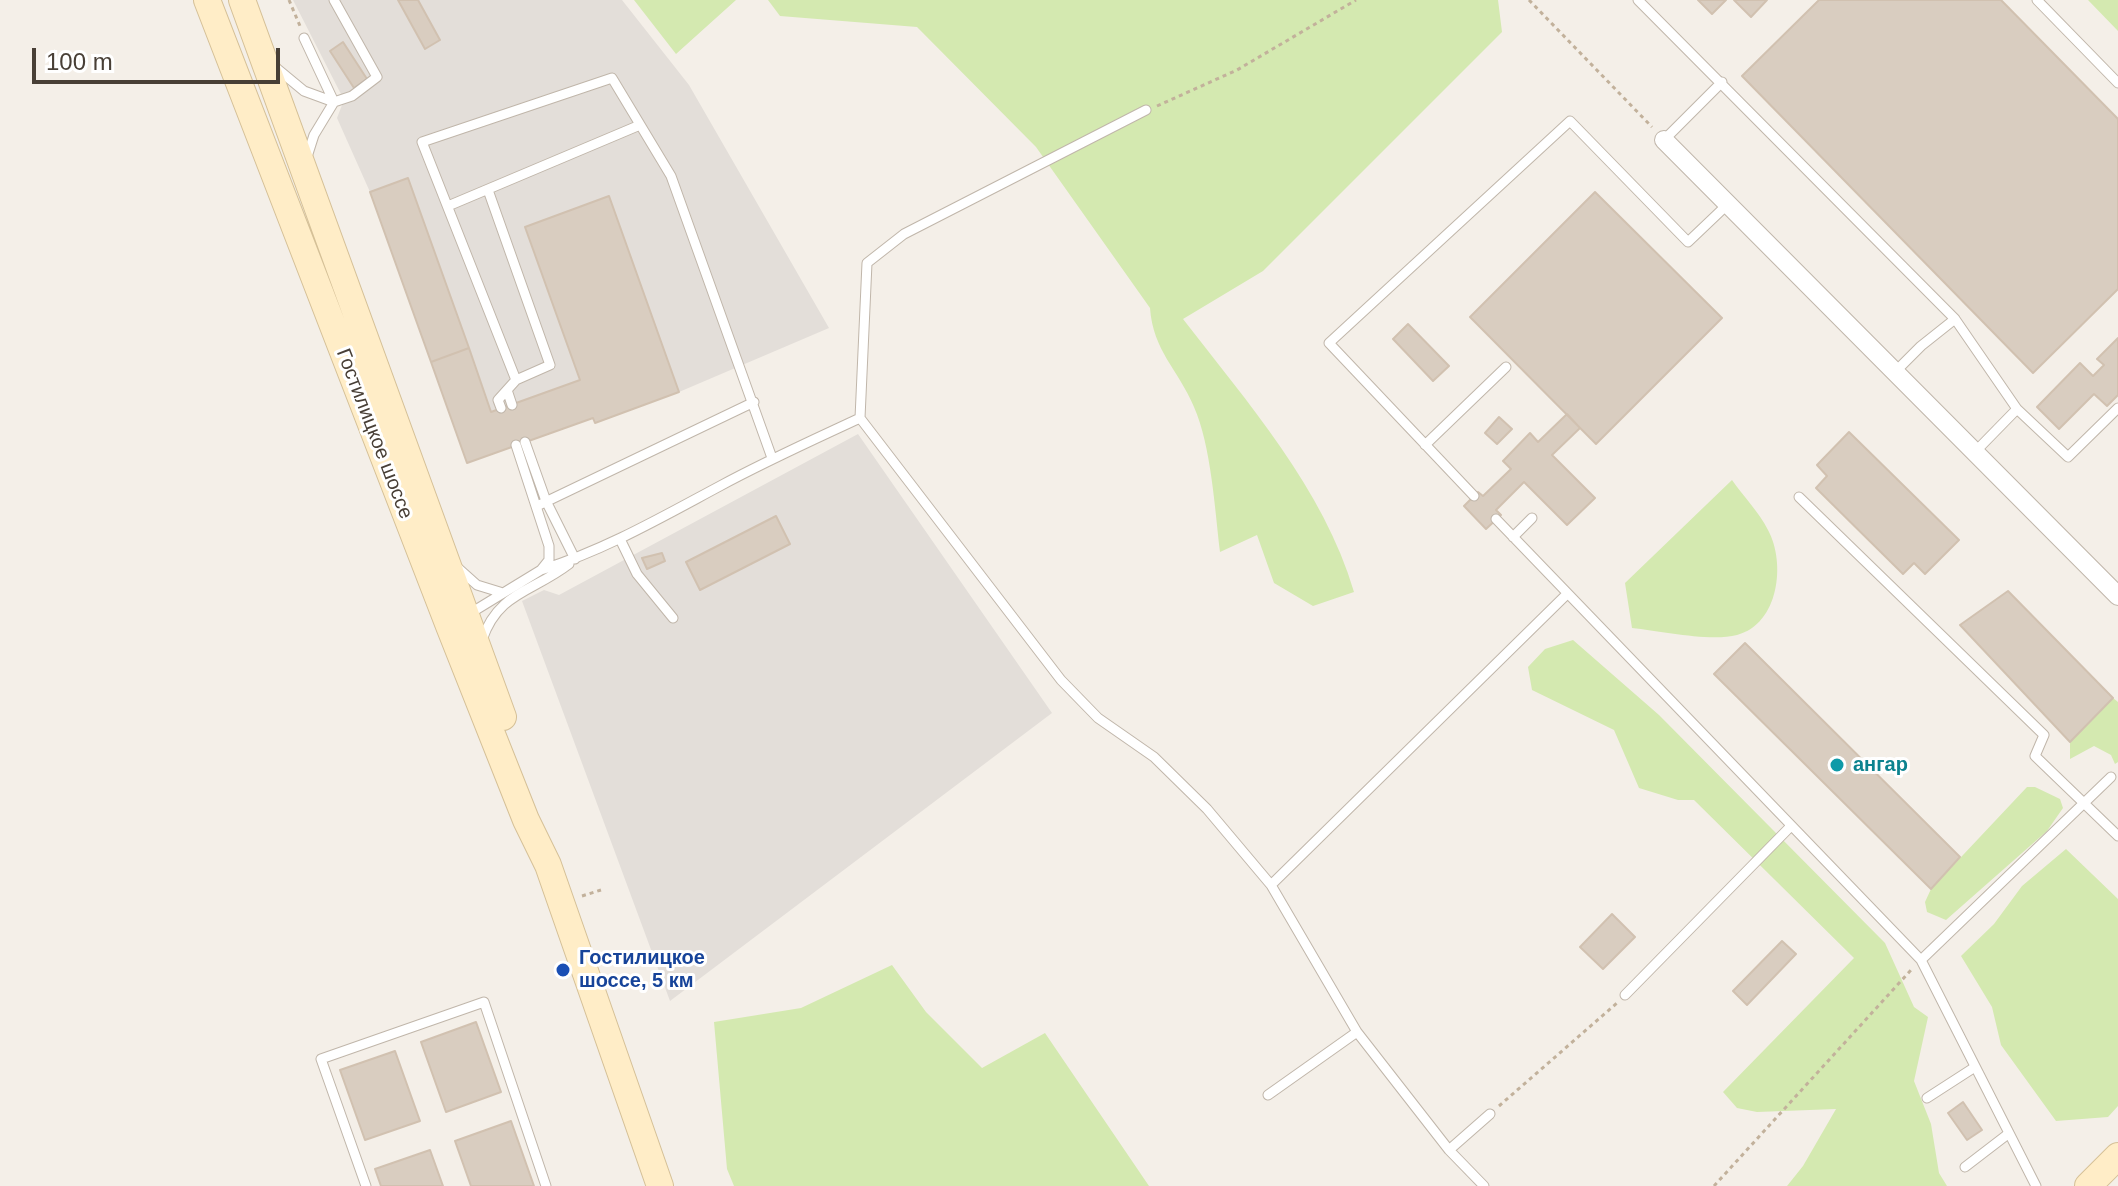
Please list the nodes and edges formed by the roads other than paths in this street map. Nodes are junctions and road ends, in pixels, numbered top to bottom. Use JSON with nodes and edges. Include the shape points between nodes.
{"nodes":[{"id":1,"x":207,"y":0,"type":"edge"},
{"id":2,"x":242,"y":0,"type":"edge"},
{"id":3,"x":334,"y":0,"type":"edge"},
{"id":4,"x":1638,"y":0,"type":"edge"},
{"id":5,"x":2037,"y":0,"type":"edge"},
{"id":6,"x":304,"y":38,"type":"road end"},
{"id":7,"x":264,"y":57,"type":"junction"},
{"id":8,"x":1722,"y":82,"type":"junction"},
{"id":9,"x":2118,"y":83,"type":"edge"},
{"id":10,"x":334,"y":102,"type":"junction"},
{"id":11,"x":1146,"y":110,"type":"road end"},
{"id":12,"x":640,"y":125,"type":"junction"},
{"id":13,"x":1664,"y":140,"type":"joint"},
{"id":14,"x":304,"y":168,"type":"junction"},
{"id":15,"x":488,"y":190,"type":"junction"},
{"id":16,"x":1729,"y":203,"type":"junction"},
{"id":17,"x":448,"y":206,"type":"junction"},
{"id":18,"x":1955,"y":319,"type":"junction"},
{"id":19,"x":1506,"y":367,"type":"dead end"},
{"id":20,"x":1894,"y":373,"type":"junction"},
{"id":21,"x":516,"y":380,"type":"junction"},
{"id":22,"x":507,"y":390,"type":"junction"},
{"id":23,"x":754,"y":402,"type":"junction"},
{"id":24,"x":512,"y":405,"type":"dead end"},
{"id":25,"x":501,"y":408,"type":"dead end"},
{"id":26,"x":2118,"y":408,"type":"edge"},
{"id":27,"x":2017,"y":409,"type":"junction"},
{"id":28,"x":860,"y":418,"type":"junction"},
{"id":29,"x":520,"y":444,"type":"dead end"},
{"id":30,"x":1425,"y":445,"type":"junction"},
{"id":31,"x":1974,"y":453,"type":"junction"},
{"id":32,"x":772,"y":458,"type":"junction"},
{"id":33,"x":1474,"y":496,"type":"dead end"},
{"id":34,"x":1799,"y":497,"type":"dead end"},
{"id":35,"x":542,"y":504,"type":"junction"},
{"id":36,"x":1532,"y":518,"type":"dead end"},
{"id":37,"x":1496,"y":519,"type":"dead end"},
{"id":38,"x":1513,"y":537,"type":"junction"},
{"id":39,"x":620,"y":539,"type":"junction"},
{"id":40,"x":441,"y":544,"type":"junction"},
{"id":41,"x":575,"y":559,"type":"junction"},
{"id":42,"x":541,"y":570,"type":"junction"},
{"id":43,"x":503,"y":593,"type":"junction"},
{"id":44,"x":1566,"y":595,"type":"junction"},
{"id":45,"x":2118,"y":596,"type":"edge"},
{"id":46,"x":673,"y":618,"type":"dead end"},
{"id":47,"x":458,"y":621,"type":"junction"},
{"id":48,"x":479,"y":648,"type":"junction"},
{"id":49,"x":2111,"y":777,"type":"dead end"},
{"id":50,"x":2085,"y":803,"type":"junction"},
{"id":51,"x":1791,"y":826,"type":"junction"},
{"id":52,"x":2118,"y":836,"type":"edge"},
{"id":53,"x":548,"y":865,"type":"junction"},
{"id":54,"x":1271,"y":885,"type":"junction"},
{"id":55,"x":1921,"y":960,"type":"junction"},
{"id":56,"x":1625,"y":995,"type":"road end"},
{"id":57,"x":1357,"y":1032,"type":"junction"},
{"id":58,"x":1975,"y":1067,"type":"junction"},
{"id":59,"x":1268,"y":1095,"type":"dead end"},
{"id":60,"x":1927,"y":1098,"type":"dead end"},
{"id":61,"x":1490,"y":1114,"type":"road end"},
{"id":62,"x":2008,"y":1134,"type":"junction"},
{"id":63,"x":1449,"y":1150,"type":"junction"},
{"id":64,"x":2118,"y":1156,"type":"edge"},
{"id":65,"x":1965,"y":1167,"type":"dead end"},
{"id":66,"x":366,"y":1186,"type":"edge"},
{"id":67,"x":546,"y":1186,"type":"edge"},
{"id":68,"x":660,"y":1186,"type":"edge"},
{"id":69,"x":1484,"y":1186,"type":"edge"},
{"id":70,"x":2036,"y":1186,"type":"edge"},
{"id":71,"x":2088,"y":1186,"type":"edge"}],
"edges":[{"from":1,"to":47,"type":"main road","name":"Гостилицкое шоссе"},
{"from":2,"to":7,"type":"main road","name":"Гостилицкое шоссе"},
{"from":3,"to":10,"type":"lane","via":[[377,77]]},
{"from":4,"to":8,"type":"lane"},
{"from":5,"to":9,"type":"lane"},
{"from":6,"to":10,"type":"lane"},
{"from":7,"to":10,"type":"lane","via":[[304,91]]},
{"from":7,"to":14,"type":"main road","name":"Гостилицкое шоссе"},
{"from":8,"to":13,"type":"lane"},
{"from":8,"to":18,"type":"lane"},
{"from":10,"to":14,"type":"lane","via":[[314,135]]},
{"from":11,"to":28,"type":"lane","via":[[904,234],[867,263]]},
{"from":12,"to":15,"type":"lane"},
{"from":12,"to":17,"type":"lane","via":[[612,78],[422,142]]},
{"from":12,"to":23,"type":"lane","via":[[671,176]]},
{"from":13,"to":16,"type":"street"},
{"from":14,"to":40,"type":"main road","name":"Гостилицкое шоссе"},
{"from":15,"to":17,"type":"lane"},
{"from":15,"to":21,"type":"lane","via":[[550,365]]},
{"from":16,"to":20,"type":"street"},
{"from":16,"to":30,"type":"lane","via":[[1688,242],[1570,121],[1329,343]]},
{"from":17,"to":21,"type":"lane"},
{"from":18,"to":20,"type":"lane"},
{"from":18,"to":27,"type":"lane"},
{"from":19,"to":30,"type":"lane"},
{"from":20,"to":31,"type":"street"},
{"from":21,"to":22,"type":"lane"},
{"from":22,"to":24,"type":"lane"},
{"from":22,"to":25,"type":"lane","via":[[498,400]]},
{"from":23,"to":32,"type":"lane"},
{"from":23,"to":35,"type":"lane"},
{"from":26,"to":27,"type":"lane","via":[[2068,457]]},
{"from":27,"to":31,"type":"lane"},
{"from":28,"to":32,"type":"lane"},
{"from":28,"to":54,"type":"lane","via":[[1061,680],[1098,718],[1154,757],[1207,809]]},
{"from":29,"to":35,"type":"lane"},
{"from":30,"to":33,"type":"lane"},
{"from":31,"to":45,"type":"street"},
{"from":32,"to":39,"type":"lane"},
{"from":34,"to":50,"type":"lane","via":[[2044,735],[2035,756]]},
{"from":35,"to":41,"type":"lane"},
{"from":35,"to":42,"type":"lane","via":[[549,560]]},
{"from":36,"to":38,"type":"lane"},
{"from":37,"to":38,"type":"lane"},
{"from":38,"to":44,"type":"lane"},
{"from":39,"to":41,"type":"lane"},
{"from":39,"to":46,"type":"lane","via":[[637,574]]},
{"from":40,"to":43,"type":"lane","via":[[477,585]]},
{"from":40,"to":47,"type":"main road","name":"Гостилицкое шоссе"},
{"from":41,"to":42,"type":"lane"},
{"from":41,"to":48,"type":"lane","via":[[505,601],[489,618]]},
{"from":42,"to":43,"type":"lane"},
{"from":43,"to":47,"type":"lane"},
{"from":44,"to":51,"type":"lane"},
{"from":44,"to":54,"type":"lane"},
{"from":47,"to":48,"type":"main road","name":"Гостилицкое шоссе"},
{"from":47,"to":53,"type":"main road","name":"Гостилицкое шоссе","via":[[526,820]]},
{"from":48,"to":53,"type":"main road","name":"Гостилицкое шоссе","via":[[537,817]]},
{"from":49,"to":50,"type":"lane"},
{"from":50,"to":52,"type":"lane"},
{"from":50,"to":55,"type":"lane"},
{"from":51,"to":55,"type":"lane"},
{"from":51,"to":56,"type":"lane"},
{"from":53,"to":68,"type":"main road","name":"Гостилицкое шоссе"},
{"from":54,"to":57,"type":"lane"},
{"from":55,"to":58,"type":"lane"},
{"from":57,"to":59,"type":"lane"},
{"from":57,"to":63,"type":"lane"},
{"from":58,"to":60,"type":"lane"},
{"from":58,"to":62,"type":"lane"},
{"from":61,"to":63,"type":"lane"},
{"from":62,"to":65,"type":"lane"},
{"from":62,"to":70,"type":"lane"},
{"from":63,"to":69,"type":"lane"},
{"from":64,"to":71,"type":"main road"},
{"from":66,"to":67,"type":"lane","via":[[321,1059],[484,1002]]}]}
